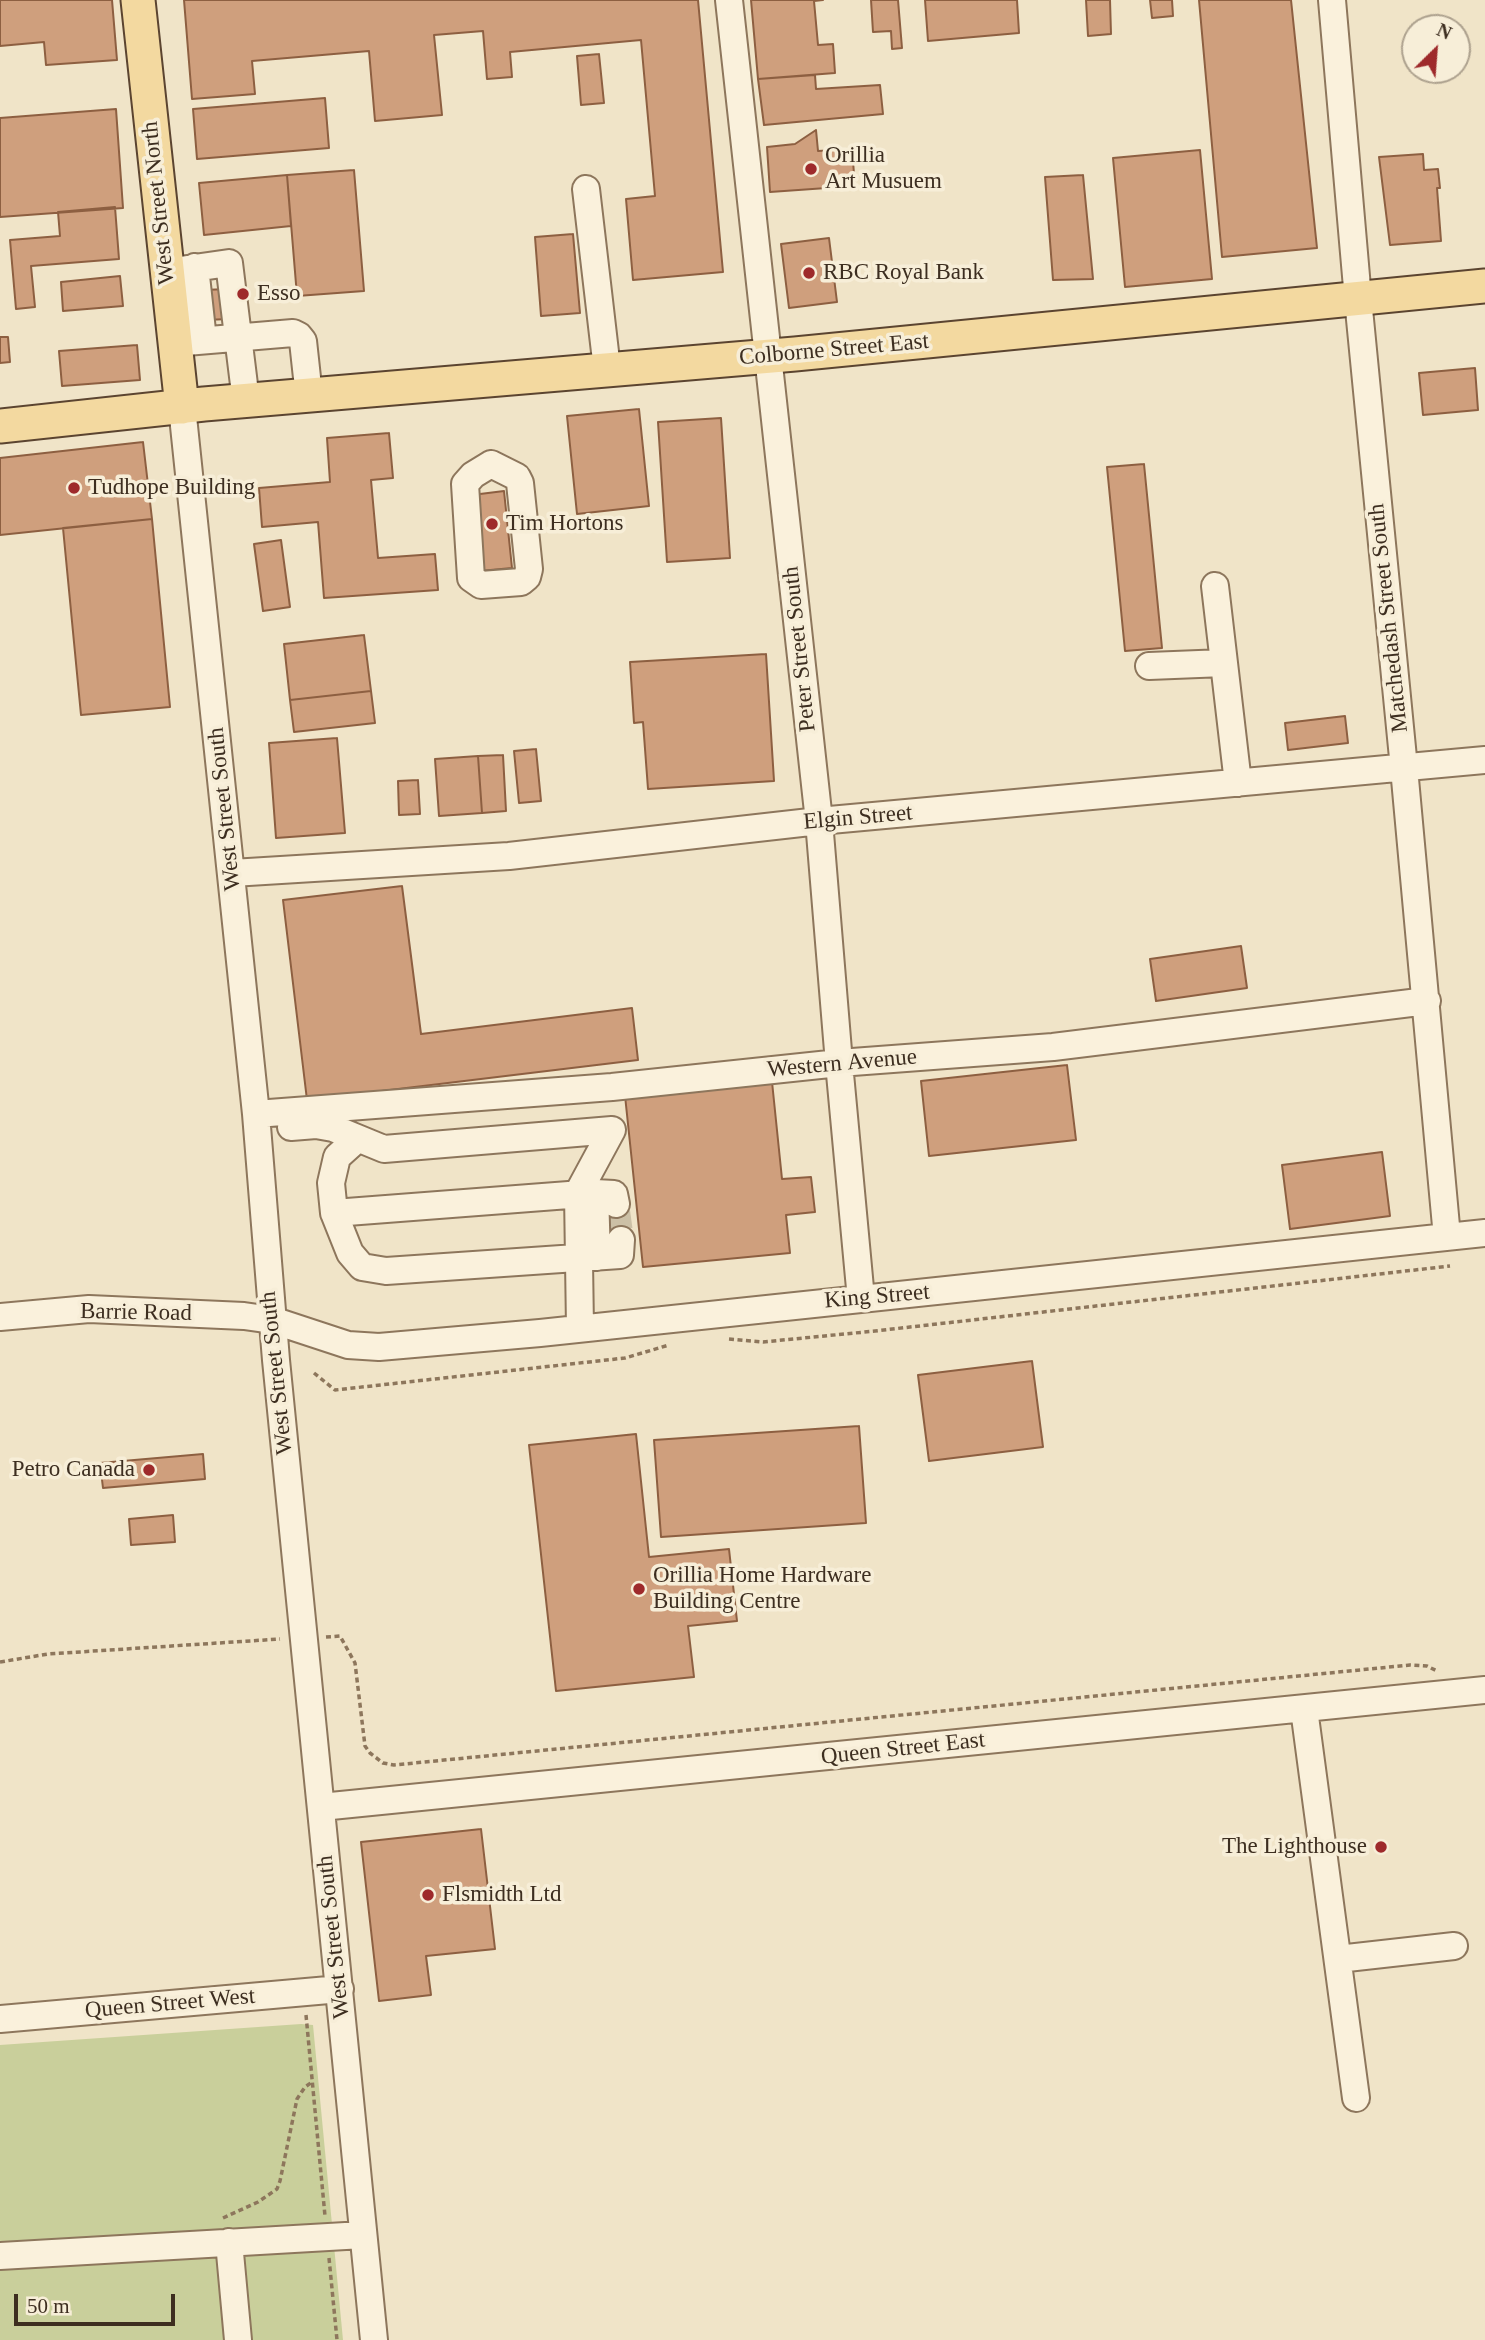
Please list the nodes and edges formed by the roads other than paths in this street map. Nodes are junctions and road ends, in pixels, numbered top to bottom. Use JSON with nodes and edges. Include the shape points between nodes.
{"nodes":[{"id":1,"x":138,"y":0,"type":"edge"},
{"id":2,"x":729,"y":0,"type":"edge"},
{"id":3,"x":1332,"y":0,"type":"edge"},
{"id":4,"x":586,"y":189,"type":"dead end"},
{"id":5,"x":181,"y":270,"type":"junction"},
{"id":6,"x":1485,"y":286,"type":"edge"},
{"id":7,"x":1358,"y":299,"type":"junction"},
{"id":8,"x":237,"y":337,"type":"junction"},
{"id":9,"x":188,"y":341,"type":"junction"},
{"id":10,"x":767,"y":356,"type":"junction"},
{"id":11,"x":607,"y":369,"type":"junction"},
{"id":12,"x":309,"y":396,"type":"junction"},
{"id":13,"x":246,"y":401,"type":"junction"},
{"id":14,"x":182,"y":407,"type":"junction"},
{"id":15,"x":0,"y":426,"type":"edge"},
{"id":16,"x":1215,"y":586,"type":"dead end"},
{"id":17,"x":1224,"y":663,"type":"junction"},
{"id":18,"x":1149,"y":666,"type":"dead end"},
{"id":19,"x":1485,"y":760,"type":"edge"},
{"id":20,"x":1404,"y":768,"type":"junction"},
{"id":21,"x":1238,"y":783,"type":"junction"},
{"id":22,"x":819,"y":821,"type":"junction"},
{"id":23,"x":232,"y":873,"type":"junction"},
{"id":24,"x":1427,"y":1001,"type":"junction"},
{"id":25,"x":839,"y":1063,"type":"junction"},
{"id":26,"x":612,"y":1087,"type":"junction"},
{"id":27,"x":353,"y":1107,"type":"junction"},
{"id":28,"x":256,"y":1121,"type":"junction"},
{"id":29,"x":612,"y":1130,"type":"junction"},
{"id":30,"x":357,"y":1139,"type":"junction"},
{"id":31,"x":597,"y":1197,"type":"junction"},
{"id":32,"x":334,"y":1213,"type":"junction"},
{"id":33,"x":1485,"y":1233,"type":"edge"},
{"id":34,"x":1447,"y":1237,"type":"junction"},
{"id":35,"x":621,"y":1240,"type":"dead end"},
{"id":36,"x":587,"y":1257,"type":"junction"},
{"id":37,"x":861,"y":1299,"type":"junction"},
{"id":38,"x":0,"y":1317,"type":"edge"},
{"id":39,"x":272,"y":1320,"type":"junction"},
{"id":40,"x":580,"y":1328,"type":"junction"},
{"id":41,"x":1476,"y":1691,"type":"edge"},
{"id":42,"x":1304,"y":1709,"type":"junction"},
{"id":43,"x":321,"y":1807,"type":"junction"},
{"id":44,"x":1454,"y":1946,"type":"dead end"},
{"id":45,"x":1338,"y":1959,"type":"junction"},
{"id":46,"x":340,"y":1989,"type":"junction"},
{"id":47,"x":0,"y":2019,"type":"edge"},
{"id":48,"x":1356,"y":2098,"type":"dead end"},
{"id":49,"x":225,"y":2231,"type":"junction"},
{"id":50,"x":363,"y":2235,"type":"junction"},
{"id":51,"x":0,"y":2256,"type":"edge"},
{"id":52,"x":238,"y":2340,"type":"edge"},
{"id":53,"x":374,"y":2340,"type":"edge"}],
"edges":[{"from":1,"to":5,"type":"main road","name":"West Street North"},
{"from":2,"to":10,"type":"street","name":"Peter Street South"},
{"from":3,"to":7,"type":"street","name":"Matchedash Street South"},
{"from":4,"to":11,"type":"street"},
{"from":5,"to":8,"type":"street","via":[[229,263]]},
{"from":5,"to":9,"type":"main road","name":"West Street North"},
{"from":6,"to":7,"type":"main road","name":"Colborne Street East"},
{"from":7,"to":10,"type":"main road","name":"Colborne Street East"},
{"from":7,"to":20,"type":"street","name":"Matchedash Street South"},
{"from":8,"to":9,"type":"street"},
{"from":8,"to":12,"type":"street","via":[[299,336]]},
{"from":8,"to":13,"type":"street"},
{"from":9,"to":14,"type":"main road","name":"West Street North"},
{"from":10,"to":11,"type":"main road","name":"Colborne Street East"},
{"from":10,"to":22,"type":"street","name":"Peter Street South"},
{"from":11,"to":12,"type":"main road","name":"Colborne Street East"},
{"from":12,"to":13,"type":"main road","name":"Colborne Street East"},
{"from":13,"to":14,"type":"main road","name":"Colborne Street East"},
{"from":14,"to":15,"type":"main road","name":"Colborne Street East"},
{"from":14,"to":23,"type":"street","name":"West Street South"},
{"from":16,"to":17,"type":"street"},
{"from":17,"to":18,"type":"street"},
{"from":17,"to":21,"type":"street"},
{"from":19,"to":20,"type":"street","name":"Elgin Street"},
{"from":20,"to":21,"type":"street","name":"Elgin Street"},
{"from":20,"to":24,"type":"street","name":"Matchedash Street South"},
{"from":21,"to":22,"type":"street","name":"Elgin Street"},
{"from":22,"to":23,"type":"street","name":"Elgin Street","via":[[509,856]]},
{"from":22,"to":25,"type":"street","name":"Peter Street South"},
{"from":23,"to":28,"type":"street","name":"West Street South"},
{"from":24,"to":25,"type":"street","name":"Western Avenue","via":[[1053,1047]]},
{"from":24,"to":34,"type":"street","name":"Matchedash Street South"},
{"from":25,"to":26,"type":"street","name":"Western Avenue"},
{"from":25,"to":37,"type":"street","name":"Peter Street South"},
{"from":26,"to":27,"type":"street","name":"Western Avenue"},
{"from":26,"to":29,"type":"street"},
{"from":27,"to":28,"type":"street","name":"Western Avenue"},
{"from":27,"to":30,"type":"street"},
{"from":28,"to":30,"type":"street","via":[[333,1128]]},
{"from":28,"to":39,"type":"street","name":"West Street South"},
{"from":29,"to":30,"type":"street","via":[[384,1149]]},
{"from":29,"to":31,"type":"street"},
{"from":30,"to":32,"type":"street","via":[[337,1157],[331,1183]]},
{"from":31,"to":32,"type":"street"},
{"from":31,"to":36,"type":"street"},
{"from":32,"to":36,"type":"street","via":[[350,1253],[362,1267],[386,1270]]},
{"from":33,"to":34,"type":"street","name":"King Street"},
{"from":34,"to":37,"type":"street","name":"King Street"},
{"from":35,"to":36,"type":"street","via":[[620,1255]]},
{"from":36,"to":40,"type":"street"},
{"from":37,"to":40,"type":"street","name":"King Street"},
{"from":38,"to":39,"type":"street","name":"Barrie Road","via":[[89,1309]]},
{"from":39,"to":40,"type":"street","name":"King Street","via":[[348,1345],[379,1347]]},
{"from":39,"to":43,"type":"street","name":"West Street South"},
{"from":41,"to":42,"type":"street","name":"Queen Street East"},
{"from":42,"to":43,"type":"street","name":"Queen Street East"},
{"from":42,"to":45,"type":"street"},
{"from":43,"to":46,"type":"street","name":"West Street South"},
{"from":44,"to":45,"type":"street"},
{"from":45,"to":48,"type":"street"},
{"from":46,"to":47,"type":"street","name":"Queen Street West"},
{"from":46,"to":50,"type":"street","name":"West Street South"},
{"from":49,"to":50,"type":"street"},
{"from":49,"to":51,"type":"street"},
{"from":49,"to":52,"type":"street"},
{"from":50,"to":53,"type":"street","name":"West Street South"}]}
